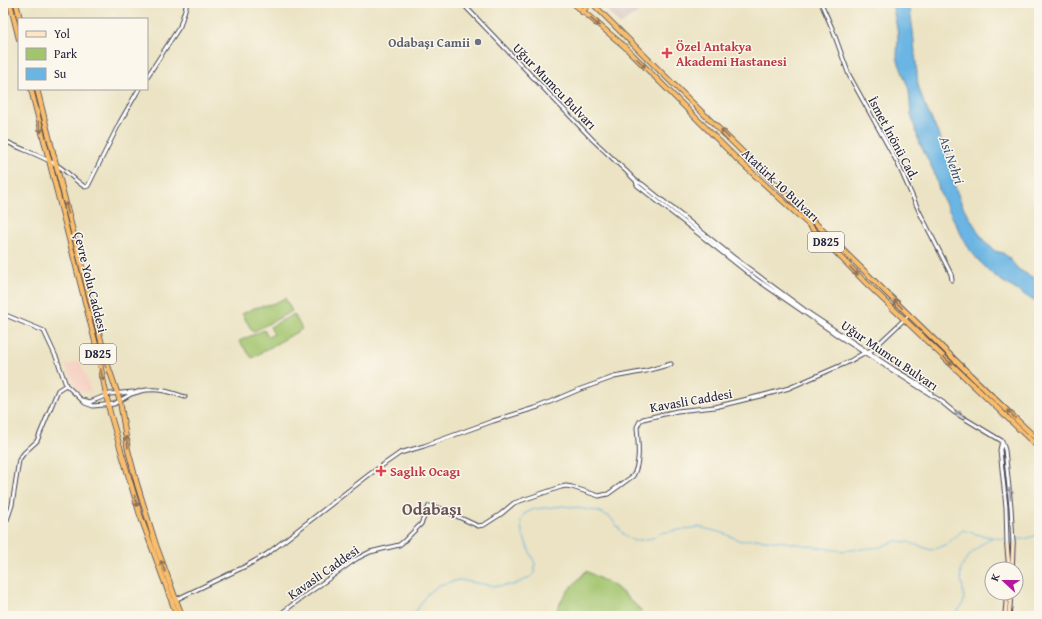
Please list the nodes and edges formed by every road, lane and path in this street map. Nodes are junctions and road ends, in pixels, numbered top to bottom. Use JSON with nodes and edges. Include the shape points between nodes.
{"nodes":[{"id":1,"x":10,"y":3,"type":"edge"},
{"id":2,"x":16,"y":3,"type":"edge"},
{"id":3,"x":187,"y":3,"type":"edge"},
{"id":4,"x":462,"y":3,"type":"edge"},
{"id":5,"x":574,"y":3,"type":"edge"},
{"id":6,"x":591,"y":3,"type":"edge"},
{"id":7,"x":821,"y":3,"type":"edge"},
{"id":8,"x":582,"y":12,"type":"junction"},
{"id":9,"x":20,"y":18,"type":"edge"},
{"id":10,"x":18,"y":35,"type":"edge"},
{"id":11,"x":148,"y":75,"type":"edge"},
{"id":12,"x":31,"y":90,"type":"edge"},
{"id":13,"x":37,"y":90,"type":"edge"},
{"id":14,"x":138,"y":90,"type":"edge"},
{"id":15,"x":3,"y":140,"type":"edge"},
{"id":16,"x":48,"y":160,"type":"junction"},
{"id":17,"x":57,"y":165,"type":"junction"},
{"id":18,"x":952,"y":280,"type":"dead end"},
{"id":19,"x":3,"y":314,"type":"edge"},
{"id":20,"x":909,"y":315,"type":"junction"},
{"id":21,"x":905,"y":320,"type":"junction"},
{"id":22,"x":865,"y":352,"type":"junction"},
{"id":23,"x":670,"y":364,"type":"dead end"},
{"id":24,"x":66,"y":384,"type":"junction"},
{"id":25,"x":141,"y":391,"type":"junction"},
{"id":26,"x":117,"y":393,"type":"junction"},
{"id":27,"x":76,"y":395,"type":"junction"},
{"id":28,"x":106,"y":395,"type":"junction"},
{"id":29,"x":185,"y":397,"type":"dead end"},
{"id":30,"x":120,"y":401,"type":"junction"},
{"id":31,"x":108,"y":405,"type":"junction"},
{"id":32,"x":1002,"y":441,"type":"junction"},
{"id":33,"x":1039,"y":441,"type":"edge"},
{"id":34,"x":1039,"y":448,"type":"edge"},
{"id":35,"x":3,"y":525,"type":"edge"},
{"id":36,"x":1013,"y":543,"type":"joint"},
{"id":37,"x":1008,"y":545,"type":"joint"},
{"id":38,"x":1008,"y":561,"type":"edge"},
{"id":39,"x":1012,"y":561,"type":"edge"},
{"id":40,"x":175,"y":600,"type":"junction"},
{"id":41,"x":1006,"y":601,"type":"edge"},
{"id":42,"x":1010,"y":601,"type":"edge"},
{"id":43,"x":177,"y":616,"type":"edge"},
{"id":44,"x":182,"y":616,"type":"edge"},
{"id":45,"x":278,"y":616,"type":"edge"},
{"id":46,"x":1005,"y":616,"type":"edge"},
{"id":47,"x":1009,"y":616,"type":"edge"}],
"edges":[{"from":1,"to":10,"type":"highway"},
{"from":2,"to":9,"type":"highway"},
{"from":3,"to":11,"type":"street","via":[[180,26]]},
{"from":4,"to":22,"type":"street","name":"Uğur Mumcu Bulvarı","via":[[592,140],[636,181],[637,185],[744,271]]},
{"from":5,"to":8,"type":"highway","number":"D825"},
{"from":6,"to":8,"type":"highway"},
{"from":20,"to":6,"type":"highway","name":"Atatürk 10 Bulvarı","number":"D825","one_way":true},
{"from":7,"to":18,"type":"street","name":"İsmet İnönü Cad.","via":[[851,80],[898,164]]},
{"from":8,"to":21,"type":"highway","name":"Atatürk 10 Bulvarı","number":"D825","one_way":true,"via":[[624,46]]},
{"from":12,"to":16,"type":"highway","name":"Çevre Yolu Caddesi","number":"D825","one_way":true},
{"from":13,"to":17,"type":"highway","name":"Çevre Yolu Caddesi","number":"D825"},
{"from":14,"to":17,"type":"street","via":[[88,186],[82,185]]},
{"from":15,"to":16,"type":"street"},
{"from":16,"to":17,"type":"street"},
{"from":16,"to":28,"type":"highway","name":"Çevre Yolu Caddesi","number":"D825","one_way":true,"via":[[95,342]]},
{"from":26,"to":17,"type":"highway","name":"Çevre Yolu Caddesi","number":"D825","one_way":true,"via":[[99,335]]},
{"from":19,"to":24,"type":"street","via":[[44,331]]},
{"from":20,"to":21,"type":"street","name":"Kavasli Caddesi"},
{"from":33,"to":20,"type":"highway","name":"Atatürk 10 Bulvarı","number":"D825","one_way":true},
{"from":21,"to":22,"type":"street","name":"Kavasli Caddesi","via":[[873,349]]},
{"from":21,"to":34,"type":"highway","name":"Atatürk 10 Bulvarı","number":"D825","one_way":true},
{"from":32,"to":22,"type":"street","name":"Uğur Mumcu Bulvarı","one_way":true},
{"from":22,"to":45,"type":"street","name":"Kavasli Caddesi","via":[[789,388],[714,407],[677,411],[643,419],[637,427],[638,465],[635,473],[608,494],[599,496],[572,487],[561,487],[514,503],[484,525],[478,526],[428,506],[421,524],[399,545],[370,552],[356,559]]},
{"from":23,"to":40,"type":"street","via":[[614,377],[538,407],[400,453],[267,554]]},
{"from":24,"to":27,"type":"street"},
{"from":24,"to":35,"type":"street","via":[[58,390],[37,441],[19,460],[12,505]]},
{"from":25,"to":26,"type":"street"},
{"from":25,"to":29,"type":"street","via":[[164,390]]},
{"from":25,"to":30,"type":"street"},
{"from":26,"to":28,"type":"street"},
{"from":26,"to":30,"type":"highway","name":"Çevre Yolu Caddesi","number":"D825"},
{"from":27,"to":28,"type":"street","via":[[90,402]]},
{"from":27,"to":31,"type":"street","via":[[93,406]]},
{"from":28,"to":31,"type":"highway","name":"Çevre Yolu Caddesi","number":"D825"},
{"from":30,"to":31,"type":"street"},
{"from":40,"to":30,"type":"highway","name":"Çevre Yolu Caddesi","number":"D825","one_way":true,"via":[[136,484]]},
{"from":31,"to":43,"type":"highway","name":"Çevre Yolu Caddesi","number":"D825","one_way":true,"via":[[140,515]]},
{"from":36,"to":32,"type":"street","one_way":true,"via":[[1005,450]]},
{"from":32,"to":37,"type":"street","via":[[1000,450]]},
{"from":36,"to":39,"type":"main road"},
{"from":37,"to":38,"type":"main road"},
{"from":40,"to":44,"type":"highway","name":"Çevre Yolu Caddesi","number":"D825"},
{"from":41,"to":46,"type":"main road"},
{"from":42,"to":47,"type":"main road"}]}
